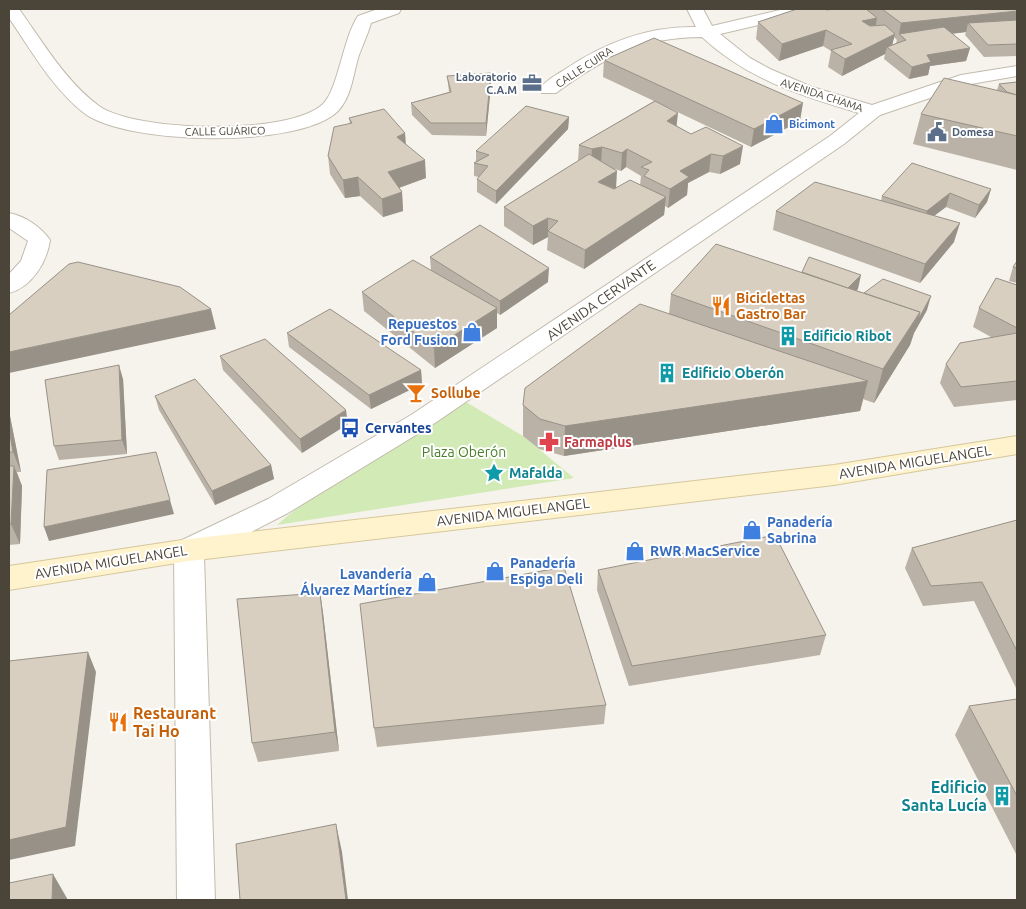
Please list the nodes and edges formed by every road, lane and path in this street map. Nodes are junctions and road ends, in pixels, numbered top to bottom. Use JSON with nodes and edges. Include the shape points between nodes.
{"nodes":[{"id":1,"x":12,"y":9,"type":"edge"},
{"id":2,"x":393,"y":9,"type":"edge"},
{"id":3,"x":695,"y":9,"type":"edge"},
{"id":4,"x":804,"y":9,"type":"edge"},
{"id":5,"x":707,"y":32,"type":"junction"},
{"id":6,"x":1017,"y":70,"type":"edge"},
{"id":7,"x":549,"y":89,"type":"dead end"},
{"id":8,"x":873,"y":111,"type":"junction"},
{"id":9,"x":9,"y":219,"type":"edge"},
{"id":10,"x":9,"y":286,"type":"edge"},
{"id":11,"x":1017,"y":445,"type":"edge"},
{"id":12,"x":189,"y":550,"type":"junction"},
{"id":13,"x":9,"y":578,"type":"edge"},
{"id":14,"x":196,"y":900,"type":"edge"}],
"edges":[{"from":1,"to":2,"type":"street","name":"CALLE GUÁRICO","via":[[58,74],[93,111],[128,125],[187,133],[267,131],[308,122],[331,107],[344,81],[364,20]]},
{"from":3,"to":5,"type":"street"},
{"from":4,"to":5,"type":"street"},
{"from":5,"to":7,"type":"street","name":"CALLE CUIRA","via":[[661,33],[623,43],[582,65]]},
{"from":5,"to":8,"type":"street","name":"AVENIDA CHAMA","via":[[737,59],[761,74],[794,88]]},
{"from":6,"to":8,"type":"street","name":"AVENIDA CERVANTE","via":[[968,79]]},
{"from":8,"to":12,"type":"street","name":"AVENIDA CERVANTE","via":[[837,140],[420,421],[278,506]]},
{"from":9,"to":10,"type":"street","via":[[39,240],[34,262]]},
{"from":11,"to":12,"type":"street","name":"AVENIDA MIGUELANGEL","via":[[834,475]]},
{"from":12,"to":13,"type":"street","name":"AVENIDA MIGUELANGEL"},
{"from":12,"to":14,"type":"street"}]}
